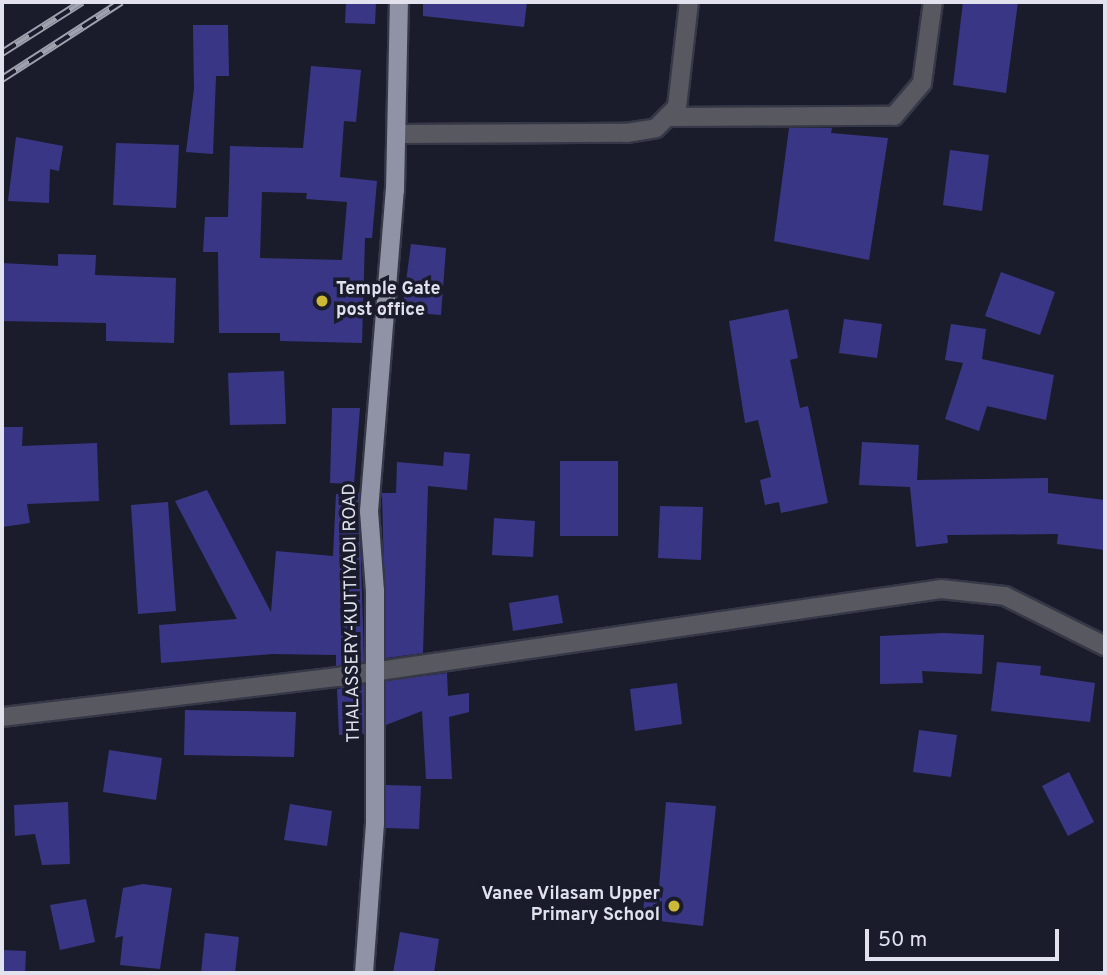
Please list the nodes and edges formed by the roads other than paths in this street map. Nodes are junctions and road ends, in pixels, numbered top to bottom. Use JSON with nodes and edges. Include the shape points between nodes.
{"nodes":[{"id":1,"x":398,"y":2,"type":"edge"},
{"id":2,"x":689,"y":2,"type":"edge"},
{"id":3,"x":933,"y":2,"type":"edge"},
{"id":4,"x":667,"y":117,"type":"junction"},
{"id":5,"x":398,"y":134,"type":"junction"},
{"id":6,"x":1105,"y":646,"type":"edge"},
{"id":7,"x":375,"y":669,"type":"junction"},
{"id":8,"x":2,"y":717,"type":"edge"},
{"id":9,"x":364,"y":973,"type":"edge"}],
"edges":[{"from":1,"to":5,"type":"main road","name":"THALASSERY-KUTTIYADI ROAD"},
{"from":2,"to":4,"type":"street","via":[[677,107]]},
{"from":3,"to":4,"type":"street","via":[[922,83],[894,116]]},
{"from":4,"to":5,"type":"street","via":[[656,128],[626,134]]},
{"from":5,"to":7,"type":"main road","name":"THALASSERY-KUTTIYADI ROAD","via":[[369,511]]},
{"from":6,"to":7,"type":"street","via":[[1005,596],[941,589]]},
{"from":7,"to":8,"type":"street"},
{"from":7,"to":9,"type":"main road","name":"THALASSERY-KUTTIYADI ROAD","via":[[375,823]]}]}
